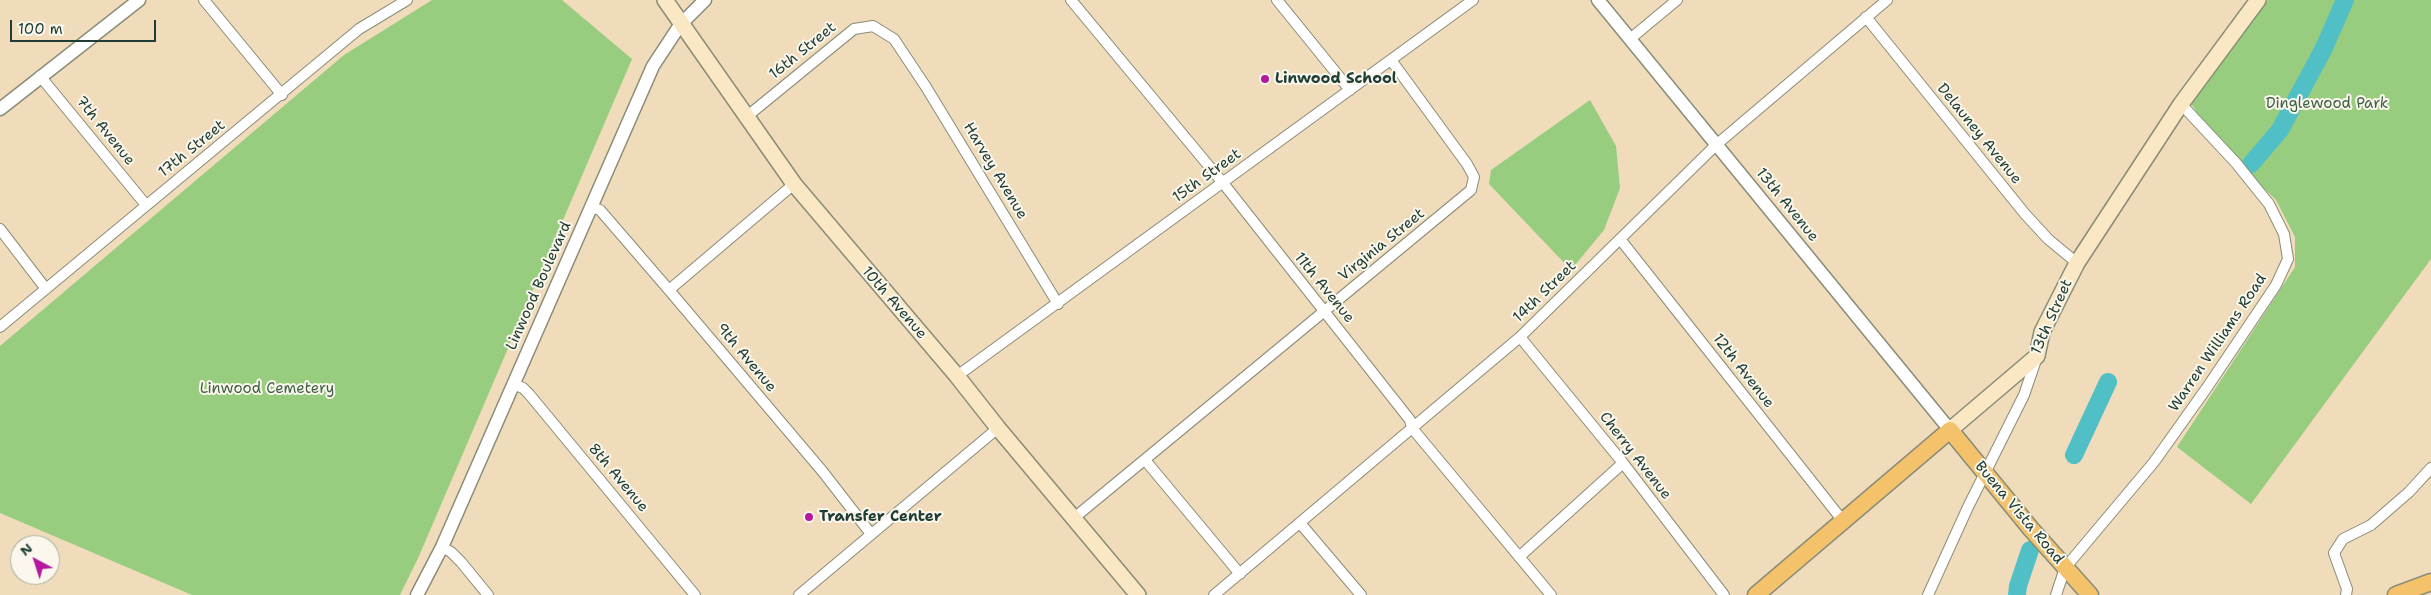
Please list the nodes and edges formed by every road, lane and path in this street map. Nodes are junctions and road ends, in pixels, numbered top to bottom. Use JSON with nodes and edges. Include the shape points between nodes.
{"nodes":[{"id":1,"x":139,"y":0,"type":"edge"},
{"id":2,"x":204,"y":0,"type":"edge"},
{"id":3,"x":407,"y":0,"type":"edge"},
{"id":4,"x":665,"y":0,"type":"edge"},
{"id":5,"x":705,"y":0,"type":"edge"},
{"id":6,"x":1070,"y":0,"type":"edge"},
{"id":7,"x":1277,"y":0,"type":"edge"},
{"id":8,"x":1473,"y":0,"type":"edge"},
{"id":9,"x":1598,"y":0,"type":"edge"},
{"id":10,"x":1677,"y":0,"type":"edge"},
{"id":11,"x":1887,"y":0,"type":"edge"},
{"id":12,"x":2258,"y":0,"type":"edge"},
{"id":13,"x":1866,"y":17,"type":"junction"},
{"id":14,"x":680,"y":25,"type":"junction"},
{"id":15,"x":1630,"y":39,"type":"junction"},
{"id":16,"x":904,"y":55,"type":"joint"},
{"id":17,"x":1391,"y":60,"type":"junction"},
{"id":18,"x":40,"y":76,"type":"junction"},
{"id":19,"x":1350,"y":90,"type":"junction"},
{"id":20,"x":282,"y":95,"type":"junction"},
{"id":21,"x":2181,"y":104,"type":"junction"},
{"id":22,"x":0,"y":109,"type":"edge"},
{"id":23,"x":745,"y":118,"type":"junction"},
{"id":24,"x":1716,"y":145,"type":"junction"},
{"id":25,"x":1223,"y":183,"type":"junction"},
{"id":26,"x":794,"y":184,"type":"junction"},
{"id":27,"x":146,"y":205,"type":"junction"},
{"id":28,"x":592,"y":207,"type":"junction"},
{"id":29,"x":0,"y":229,"type":"edge"},
{"id":30,"x":1620,"y":239,"type":"junction"},
{"id":31,"x":2077,"y":262,"type":"junction"},
{"id":32,"x":46,"y":289,"type":"junction"},
{"id":33,"x":669,"y":290,"type":"junction"},
{"id":34,"x":1058,"y":304,"type":"junction"},
{"id":35,"x":1324,"y":312,"type":"junction"},
{"id":36,"x":0,"y":327,"type":"edge"},
{"id":37,"x":1520,"y":337,"type":"junction"},
{"id":38,"x":2037,"y":356,"type":"junction"},
{"id":39,"x":957,"y":376,"type":"junction"},
{"id":40,"x":514,"y":384,"type":"junction"},
{"id":41,"x":998,"y":428,"type":"junction"},
{"id":42,"x":1412,"y":428,"type":"junction"},
{"id":43,"x":1950,"y":430,"type":"junction"},
{"id":44,"x":1146,"y":460,"type":"junction"},
{"id":45,"x":1623,"y":464,"type":"junction"},
{"id":46,"x":2431,"y":468,"type":"edge"},
{"id":47,"x":1986,"y":472,"type":"junction"},
{"id":48,"x":1074,"y":518,"type":"junction"},
{"id":49,"x":1843,"y":521,"type":"junction"},
{"id":50,"x":1300,"y":523,"type":"junction"},
{"id":51,"x":871,"y":534,"type":"junction"},
{"id":52,"x":442,"y":547,"type":"junction"},
{"id":53,"x":1519,"y":557,"type":"junction"},
{"id":54,"x":2065,"y":568,"type":"junction"},
{"id":55,"x":1240,"y":574,"type":"junction"},
{"id":56,"x":2431,"y":582,"type":"edge"},
{"id":57,"x":418,"y":595,"type":"edge"},
{"id":58,"x":488,"y":595,"type":"edge"},
{"id":59,"x":695,"y":595,"type":"edge"},
{"id":60,"x":799,"y":595,"type":"edge"},
{"id":61,"x":1138,"y":595,"type":"edge"},
{"id":62,"x":1214,"y":595,"type":"edge"},
{"id":63,"x":1361,"y":595,"type":"edge"},
{"id":64,"x":1552,"y":595,"type":"edge"},
{"id":65,"x":1724,"y":595,"type":"edge"},
{"id":66,"x":1756,"y":595,"type":"edge"},
{"id":67,"x":1928,"y":595,"type":"edge"},
{"id":68,"x":2056,"y":595,"type":"edge"},
{"id":69,"x":2090,"y":595,"type":"edge"},
{"id":70,"x":2346,"y":595,"type":"edge"},
{"id":71,"x":2396,"y":595,"type":"edge"}],
"edges":[{"from":1,"to":18,"type":"street"},
{"from":2,"to":20,"type":"street"},
{"from":3,"to":20,"type":"street","name":"17th Street","via":[[359,29]]},
{"from":4,"to":14,"type":"main road","name":"10th Avenue"},
{"from":5,"to":14,"type":"street","name":"Linwood Boulevard"},
{"from":6,"to":25,"type":"street","name":"11th Avenue"},
{"from":7,"to":19,"type":"street"},
{"from":8,"to":17,"type":"street","name":"15th Street"},
{"from":9,"to":15,"type":"street","name":"13th Avenue"},
{"from":10,"to":15,"type":"street"},
{"from":11,"to":13,"type":"street","name":"14th Street"},
{"from":12,"to":21,"type":"main road","name":"13th Street"},
{"from":13,"to":24,"type":"street","name":"14th Street"},
{"from":13,"to":31,"type":"street","name":"Delauney Avenue","via":[[2025,214],[2048,240]]},
{"from":14,"to":23,"type":"main road","name":"10th Avenue"},
{"from":14,"to":28,"type":"street","name":"Linwood Boulevard","via":[[653,66]]},
{"from":15,"to":24,"type":"street","name":"13th Avenue"},
{"from":16,"to":23,"type":"street","name":"16th Street","via":[[894,39],[873,26],[854,29]]},
{"from":16,"to":34,"type":"street","name":"Harvey Avenue"},
{"from":17,"to":19,"type":"street","name":"15th Street"},
{"from":17,"to":35,"type":"street","name":"Virginia Street","via":[[1467,164],[1474,177],[1474,185]]},
{"from":18,"to":22,"type":"street"},
{"from":18,"to":27,"type":"street","name":"7th Avenue"},
{"from":19,"to":25,"type":"street","name":"15th Street"},
{"from":20,"to":27,"type":"street","name":"17th Street"},
{"from":21,"to":31,"type":"main road","name":"13th Street"},
{"from":21,"to":54,"type":"street","name":"Warren Williams Road","via":[[2269,204],[2284,234],[2288,259],[2276,285],[2171,438]]},
{"from":23,"to":26,"type":"main road","name":"10th Avenue"},
{"from":24,"to":30,"type":"street","name":"14th Street"},
{"from":24,"to":43,"type":"street","name":"13th Avenue"},
{"from":25,"to":34,"type":"street","name":"15th Street"},
{"from":25,"to":35,"type":"street","name":"11th Avenue"},
{"from":26,"to":33,"type":"street"},
{"from":26,"to":39,"type":"main road","name":"10th Avenue"},
{"from":27,"to":32,"type":"street","name":"17th Street"},
{"from":28,"to":33,"type":"street","name":"9th Avenue","via":[[600,210]]},
{"from":28,"to":40,"type":"street","name":"Linwood Boulevard"},
{"from":29,"to":32,"type":"street"},
{"from":30,"to":37,"type":"street","name":"14th Street"},
{"from":30,"to":49,"type":"street","name":"12th Avenue"},
{"from":31,"to":38,"type":"main road","name":"13th Street","via":[[2042,332]]},
{"from":32,"to":36,"type":"street","name":"17th Street"},
{"from":33,"to":51,"type":"street","name":"9th Avenue","via":[[823,472]]},
{"from":34,"to":39,"type":"street","name":"15th Street"},
{"from":35,"to":42,"type":"street","name":"11th Avenue","via":[[1410,420]]},
{"from":35,"to":44,"type":"street","name":"Virginia Street"},
{"from":37,"to":42,"type":"street","name":"14th Street"},
{"from":37,"to":45,"type":"street","name":"Cherry Avenue"},
{"from":38,"to":43,"type":"main road","name":"13th Street"},
{"from":38,"to":47,"type":"street","via":[[2024,396]]},
{"from":39,"to":41,"type":"main road","name":"10th Avenue"},
{"from":40,"to":52,"type":"street","name":"Linwood Boulevard"},
{"from":40,"to":59,"type":"street","name":"8th Avenue","via":[[529,394]]},
{"from":41,"to":48,"type":"main road","name":"10th Avenue"},
{"from":41,"to":51,"type":"street"},
{"from":42,"to":50,"type":"street","name":"14th Street"},
{"from":42,"to":53,"type":"street","name":"11th Avenue"},
{"from":43,"to":47,"type":"main road","name":"Buena Vista Road"},
{"from":43,"to":49,"type":"main road","name":"13th Street"},
{"from":44,"to":48,"type":"street","name":"Virginia Street"},
{"from":44,"to":55,"type":"street"},
{"from":45,"to":53,"type":"street"},
{"from":45,"to":65,"type":"street","name":"Cherry Avenue"},
{"from":46,"to":70,"type":"street","via":[[2371,525],[2344,539],[2334,553],[2347,589]]},
{"from":47,"to":54,"type":"main road","name":"Buena Vista Road"},
{"from":47,"to":67,"type":"street"},
{"from":48,"to":61,"type":"main road","name":"10th Avenue"},
{"from":49,"to":66,"type":"main road","name":"13th Street"},
{"from":50,"to":55,"type":"street","name":"14th Street"},
{"from":50,"to":63,"type":"street"},
{"from":51,"to":60,"type":"street"},
{"from":52,"to":57,"type":"street","name":"Linwood Boulevard"},
{"from":52,"to":58,"type":"street","via":[[461,562]]},
{"from":53,"to":64,"type":"street","name":"11th Avenue"},
{"from":54,"to":68,"type":"street","name":"Warren Williams Road"},
{"from":54,"to":69,"type":"main road","name":"Buena Vista Road"},
{"from":55,"to":62,"type":"street","name":"14th Street"},
{"from":56,"to":71,"type":"main road"}]}
